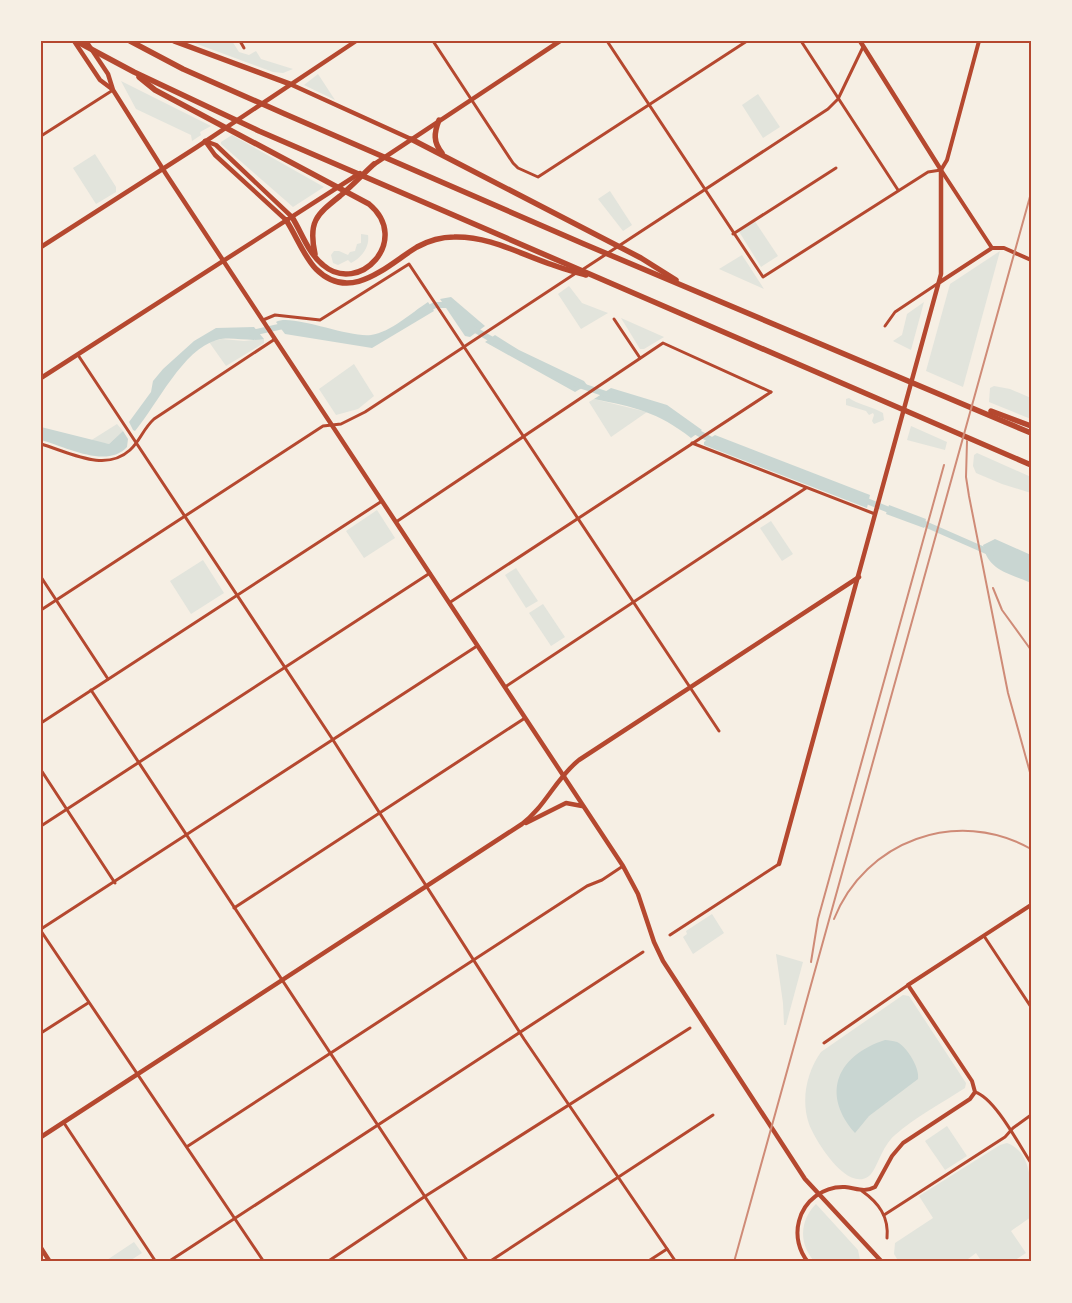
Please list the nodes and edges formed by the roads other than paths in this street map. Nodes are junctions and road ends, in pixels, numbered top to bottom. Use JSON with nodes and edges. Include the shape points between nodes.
{"nodes":[{"id":1,"x":75,"y":41,"type":"edge"},
{"id":2,"x":86,"y":41,"type":"edge"},
{"id":3,"x":131,"y":41,"type":"edge"},
{"id":4,"x":174,"y":41,"type":"edge"},
{"id":5,"x":240,"y":41,"type":"edge"},
{"id":6,"x":356,"y":41,"type":"edge"},
{"id":7,"x":433,"y":41,"type":"edge"},
{"id":8,"x":560,"y":41,"type":"edge"},
{"id":9,"x":607,"y":41,"type":"edge"},
{"id":10,"x":747,"y":41,"type":"edge"},
{"id":11,"x":801,"y":41,"type":"edge"},
{"id":12,"x":860,"y":41,"type":"edge"},
{"id":13,"x":866,"y":41,"type":"edge"},
{"id":14,"x":979,"y":41,"type":"edge"},
{"id":15,"x":864,"y":47,"type":"junction"},
{"id":16,"x":244,"y":48,"type":"dead end"},
{"id":17,"x":134,"y":72,"type":"junction"},
{"id":18,"x":290,"y":84,"type":"junction"},
{"id":19,"x":113,"y":90,"type":"junction"},
{"id":20,"x":838,"y":98,"type":"junction"},
{"id":21,"x":470,"y":99,"type":"junction"},
{"id":22,"x":648,"y":105,"type":"junction"},
{"id":23,"x":439,"y":120,"type":"junction"},
{"id":24,"x":41,"y":136,"type":"edge"},
{"id":25,"x":411,"y":140,"type":"junction"},
{"id":26,"x":205,"y":142,"type":"junction"},
{"id":27,"x":448,"y":158,"type":"junction"},
{"id":28,"x":374,"y":164,"type":"junction"},
{"id":29,"x":162,"y":168,"type":"junction"},
{"id":30,"x":836,"y":168,"type":"dead end"},
{"id":31,"x":942,"y":170,"type":"junction"},
{"id":32,"x":898,"y":190,"type":"junction"},
{"id":33,"x":704,"y":191,"type":"junction"},
{"id":34,"x":289,"y":218,"type":"junction"},
{"id":35,"x":733,"y":234,"type":"junction"},
{"id":36,"x":41,"y":246,"type":"edge"},
{"id":37,"x":992,"y":248,"type":"junction"},
{"id":38,"x":315,"y":256,"type":"junction"},
{"id":39,"x":1031,"y":260,"type":"edge"},
{"id":40,"x":224,"y":261,"type":"junction"},
{"id":41,"x":606,"y":280,"type":"junction"},
{"id":42,"x":940,"y":282,"type":"junction"},
{"id":43,"x":691,"y":289,"type":"junction"},
{"id":44,"x":614,"y":319,"type":"dead end"},
{"id":45,"x":264,"y":322,"type":"junction"},
{"id":46,"x":885,"y":326,"type":"dead end"},
{"id":47,"x":275,"y":337,"type":"junction"},
{"id":48,"x":465,"y":346,"type":"junction"},
{"id":49,"x":78,"y":354,"type":"junction"},
{"id":50,"x":640,"y":358,"type":"junction"},
{"id":51,"x":41,"y":378,"type":"edge"},
{"id":52,"x":993,"y":414,"type":"junction"},
{"id":53,"x":332,"y":426,"type":"junction"},
{"id":54,"x":1031,"y":426,"type":"edge"},
{"id":55,"x":1031,"y":433,"type":"edge"},
{"id":56,"x":523,"y":434,"type":"junction"},
{"id":57,"x":692,"y":443,"type":"junction"},
{"id":58,"x":41,"y":444,"type":"edge"},
{"id":59,"x":136,"y":444,"type":"junction"},
{"id":60,"x":1031,"y":465,"type":"edge"},
{"id":61,"x":806,"y":488,"type":"junction"},
{"id":62,"x":382,"y":500,"type":"junction"},
{"id":63,"x":875,"y":514,"type":"junction"},
{"id":64,"x":184,"y":516,"type":"junction"},
{"id":65,"x":578,"y":518,"type":"junction"},
{"id":66,"x":396,"y":522,"type":"junction"},
{"id":67,"x":430,"y":573,"type":"junction"},
{"id":68,"x":41,"y":577,"type":"edge"},
{"id":69,"x":859,"y":577,"type":"junction"},
{"id":70,"x":237,"y":596,"type":"junction"},
{"id":71,"x":56,"y":601,"type":"junction"},
{"id":72,"x":634,"y":602,"type":"junction"},
{"id":73,"x":449,"y":603,"type":"junction"},
{"id":74,"x":41,"y":610,"type":"edge"},
{"id":75,"x":477,"y":646,"type":"junction"},
{"id":76,"x":285,"y":668,"type":"junction"},
{"id":77,"x":108,"y":679,"type":"junction"},
{"id":78,"x":690,"y":686,"type":"junction"},
{"id":79,"x":505,"y":687,"type":"junction"},
{"id":80,"x":91,"y":690,"type":"junction"},
{"id":81,"x":525,"y":718,"type":"junction"},
{"id":82,"x":41,"y":723,"type":"edge"},
{"id":83,"x":719,"y":731,"type":"dead end"},
{"id":84,"x":333,"y":740,"type":"junction"},
{"id":85,"x":139,"y":764,"type":"junction"},
{"id":86,"x":41,"y":770,"type":"edge"},
{"id":87,"x":562,"y":775,"type":"junction"},
{"id":88,"x":584,"y":807,"type":"junction"},
{"id":89,"x":67,"y":809,"type":"junction"},
{"id":90,"x":380,"y":813,"type":"junction"},
{"id":91,"x":522,"y":824,"type":"junction"},
{"id":92,"x":41,"y":826,"type":"edge"},
{"id":93,"x":187,"y":836,"type":"junction"},
{"id":94,"x":779,"y":864,"type":"joint"},
{"id":95,"x":623,"y":866,"type":"junction"},
{"id":96,"x":115,"y":883,"type":"junction"},
{"id":97,"x":426,"y":886,"type":"junction"},
{"id":98,"x":1031,"y":905,"type":"edge"},
{"id":99,"x":234,"y":908,"type":"junction"},
{"id":100,"x":41,"y":930,"type":"edge"},
{"id":101,"x":670,"y":935,"type":"dead end"},
{"id":102,"x":984,"y":936,"type":"junction"},
{"id":103,"x":643,"y":952,"type":"dead end"},
{"id":104,"x":474,"y":960,"type":"junction"},
{"id":105,"x":282,"y":981,"type":"junction"},
{"id":106,"x":908,"y":986,"type":"junction"},
{"id":107,"x":88,"y":1003,"type":"junction"},
{"id":108,"x":1031,"y":1007,"type":"edge"},
{"id":109,"x":690,"y":1028,"type":"dead end"},
{"id":110,"x":521,"y":1033,"type":"junction"},
{"id":111,"x":41,"y":1034,"type":"edge"},
{"id":112,"x":824,"y":1043,"type":"dead end"},
{"id":113,"x":330,"y":1053,"type":"junction"},
{"id":114,"x":138,"y":1074,"type":"junction"},
{"id":115,"x":975,"y":1092,"type":"junction"},
{"id":116,"x":568,"y":1105,"type":"junction"},
{"id":117,"x":713,"y":1115,"type":"dead end"},
{"id":118,"x":1031,"y":1115,"type":"edge"},
{"id":119,"x":64,"y":1123,"type":"junction"},
{"id":120,"x":377,"y":1124,"type":"junction"},
{"id":121,"x":1010,"y":1131,"type":"junction"},
{"id":122,"x":41,"y":1137,"type":"edge"},
{"id":123,"x":188,"y":1146,"type":"junction"},
{"id":124,"x":1031,"y":1163,"type":"edge"},
{"id":125,"x":618,"y":1177,"type":"junction"},
{"id":126,"x":862,"y":1191,"type":"junction"},
{"id":127,"x":424,"y":1197,"type":"junction"},
{"id":128,"x":884,"y":1215,"type":"junction"},
{"id":129,"x":235,"y":1218,"type":"junction"},
{"id":130,"x":888,"y":1238,"type":"dead end"},
{"id":131,"x":41,"y":1248,"type":"edge"},
{"id":132,"x":667,"y":1249,"type":"junction"},
{"id":133,"x":880,"y":1261,"type":"edge"},
{"id":134,"x":50,"y":1262,"type":"edge"},
{"id":135,"x":156,"y":1262,"type":"edge"},
{"id":136,"x":168,"y":1262,"type":"edge"},
{"id":137,"x":264,"y":1262,"type":"edge"},
{"id":138,"x":327,"y":1262,"type":"edge"},
{"id":139,"x":468,"y":1262,"type":"edge"},
{"id":140,"x":489,"y":1262,"type":"edge"},
{"id":141,"x":647,"y":1262,"type":"edge"},
{"id":142,"x":676,"y":1262,"type":"edge"},
{"id":143,"x":808,"y":1262,"type":"edge"}],
"edges":[{"from":1,"to":17,"type":"highway"},
{"from":1,"to":19,"type":"main road","via":[[100,80]]},
{"from":2,"to":19,"type":"main road","via":[[108,74]]},
{"from":3,"to":43,"type":"highway","via":[[239,94]]},
{"from":4,"to":18,"type":"highway"},
{"from":5,"to":16,"type":"street"},
{"from":6,"to":18,"type":"main road"},
{"from":7,"to":21,"type":"street"},
{"from":8,"to":21,"type":"main road"},
{"from":9,"to":22,"type":"street"},
{"from":10,"to":22,"type":"street"},
{"from":11,"to":20,"type":"street"},
{"from":12,"to":15,"type":"main road"},
{"from":13,"to":15,"type":"main road"},
{"from":14,"to":31,"type":"street"},
{"from":15,"to":20,"type":"street"},
{"from":15,"to":31,"type":"main road"},
{"from":17,"to":38,"type":"highway","via":[[154,90],[249,138],[363,201],[380,214],[385,226],[384,247],[378,258],[366,268],[343,274],[329,270]]},
{"from":17,"to":41,"type":"highway","via":[[212,110]]},
{"from":18,"to":25,"type":"main road"},
{"from":18,"to":26,"type":"main road"},
{"from":19,"to":24,"type":"street"},
{"from":19,"to":29,"type":"main road"},
{"from":20,"to":32,"type":"street"},
{"from":20,"to":33,"type":"street","via":[[824,112]]},
{"from":21,"to":22,"type":"street","via":[[513,163],[538,177]]},
{"from":21,"to":23,"type":"main road"},
{"from":22,"to":33,"type":"street"},
{"from":23,"to":25,"type":"main road"},
{"from":23,"to":27,"type":"highway","via":[[434,137]]},
{"from":25,"to":27,"type":"highway"},
{"from":25,"to":28,"type":"main road"},
{"from":26,"to":29,"type":"main road"},
{"from":26,"to":34,"type":"main road","via":[[216,146]]},
{"from":27,"to":43,"type":"highway","via":[[641,258]]},
{"from":28,"to":34,"type":"main road"},
{"from":28,"to":38,"type":"highway","via":[[316,219],[311,237]]},
{"from":29,"to":36,"type":"main road"},
{"from":29,"to":40,"type":"main road"},
{"from":30,"to":35,"type":"street"},
{"from":31,"to":32,"type":"street","via":[[928,172]]},
{"from":31,"to":37,"type":"street"},
{"from":31,"to":42,"type":"main road"},
{"from":32,"to":35,"type":"street","via":[[763,277]]},
{"from":33,"to":35,"type":"street"},
{"from":33,"to":48,"type":"street"},
{"from":34,"to":38,"type":"highway"},
{"from":34,"to":40,"type":"main road"},
{"from":34,"to":41,"type":"highway","via":[[313,265],[324,275],[340,282],[367,279],[418,247],[453,237],[489,242],[553,266]]},
{"from":37,"to":39,"type":"street","via":[[1004,248]]},
{"from":37,"to":42,"type":"street"},
{"from":40,"to":45,"type":"main road"},
{"from":40,"to":49,"type":"main road"},
{"from":41,"to":60,"type":"highway"},
{"from":42,"to":46,"type":"street","via":[[895,312]]},
{"from":42,"to":63,"type":"main road"},
{"from":43,"to":52,"type":"highway"},
{"from":44,"to":50,"type":"street"},
{"from":45,"to":47,"type":"main road"},
{"from":45,"to":48,"type":"street","via":[[275,315],[320,320],[409,264]]},
{"from":47,"to":53,"type":"main road"},
{"from":47,"to":59,"type":"street","via":[[154,419]]},
{"from":48,"to":53,"type":"street","via":[[365,412]]},
{"from":48,"to":56,"type":"street"},
{"from":49,"to":51,"type":"main road"},
{"from":49,"to":59,"type":"street"},
{"from":50,"to":56,"type":"street"},
{"from":50,"to":57,"type":"street","via":[[662,343],[771,392]]},
{"from":52,"to":54,"type":"highway"},
{"from":52,"to":55,"type":"highway"},
{"from":53,"to":62,"type":"main road"},
{"from":53,"to":64,"type":"street","via":[[323,426]]},
{"from":56,"to":65,"type":"street"},
{"from":56,"to":66,"type":"street"},
{"from":57,"to":61,"type":"street"},
{"from":57,"to":65,"type":"street"},
{"from":58,"to":59,"type":"street","via":[[102,462],[120,456]]},
{"from":59,"to":64,"type":"street"},
{"from":61,"to":63,"type":"street"},
{"from":61,"to":72,"type":"street"},
{"from":62,"to":66,"type":"main road"},
{"from":62,"to":70,"type":"street"},
{"from":63,"to":69,"type":"main road"},
{"from":64,"to":70,"type":"street"},
{"from":64,"to":71,"type":"street"},
{"from":65,"to":72,"type":"street"},
{"from":65,"to":73,"type":"street"},
{"from":66,"to":67,"type":"main road"},
{"from":67,"to":73,"type":"main road"},
{"from":67,"to":76,"type":"street"},
{"from":68,"to":71,"type":"street"},
{"from":69,"to":78,"type":"main road"},
{"from":69,"to":94,"type":"main road"},
{"from":70,"to":76,"type":"street"},
{"from":70,"to":77,"type":"street"},
{"from":71,"to":74,"type":"street"},
{"from":71,"to":77,"type":"street"},
{"from":72,"to":78,"type":"street"},
{"from":72,"to":79,"type":"street"},
{"from":73,"to":75,"type":"main road"},
{"from":75,"to":79,"type":"main road"},
{"from":75,"to":84,"type":"street"},
{"from":76,"to":84,"type":"street"},
{"from":76,"to":85,"type":"street"},
{"from":77,"to":80,"type":"street"},
{"from":78,"to":83,"type":"street"},
{"from":78,"to":87,"type":"main road"},
{"from":79,"to":81,"type":"main road"},
{"from":80,"to":82,"type":"street"},
{"from":80,"to":85,"type":"street"},
{"from":81,"to":87,"type":"main road"},
{"from":81,"to":90,"type":"street"},
{"from":84,"to":90,"type":"street"},
{"from":84,"to":93,"type":"street"},
{"from":85,"to":89,"type":"street"},
{"from":85,"to":93,"type":"street"},
{"from":86,"to":89,"type":"street"},
{"from":87,"to":88,"type":"main road"},
{"from":87,"to":91,"type":"main road"},
{"from":88,"to":91,"type":"main road","via":[[566,802]]},
{"from":88,"to":95,"type":"main road"},
{"from":89,"to":92,"type":"street"},
{"from":89,"to":96,"type":"street"},
{"from":90,"to":97,"type":"street"},
{"from":90,"to":99,"type":"street"},
{"from":91,"to":97,"type":"main road"},
{"from":93,"to":96,"type":"street"},
{"from":93,"to":99,"type":"street"},
{"from":94,"to":101,"type":"street"},
{"from":95,"to":104,"type":"street"},
{"from":95,"to":133,"type":"main road","via":[[638,894],[663,961],[735,1074],[797,1166]]},
{"from":96,"to":100,"type":"street"},
{"from":97,"to":104,"type":"street"},
{"from":97,"to":105,"type":"main road"},
{"from":98,"to":102,"type":"street"},
{"from":99,"to":105,"type":"street"},
{"from":100,"to":107,"type":"street"},
{"from":102,"to":106,"type":"street"},
{"from":102,"to":108,"type":"street"},
{"from":103,"to":110,"type":"street"},
{"from":104,"to":110,"type":"street"},
{"from":104,"to":113,"type":"street"},
{"from":105,"to":113,"type":"street"},
{"from":105,"to":114,"type":"main road"},
{"from":106,"to":112,"type":"street"},
{"from":106,"to":115,"type":"street","via":[[972,1081]]},
{"from":107,"to":111,"type":"street"},
{"from":107,"to":114,"type":"street"},
{"from":109,"to":116,"type":"street"},
{"from":110,"to":116,"type":"street"},
{"from":110,"to":120,"type":"street"},
{"from":113,"to":120,"type":"street"},
{"from":113,"to":123,"type":"street"},
{"from":114,"to":119,"type":"main road"},
{"from":114,"to":123,"type":"street"},
{"from":115,"to":121,"type":"street","via":[[986,1098]]},
{"from":115,"to":126,"type":"street","via":[[970,1099],[903,1143],[892,1156],[879,1182],[870,1190]]},
{"from":116,"to":125,"type":"street"},
{"from":116,"to":127,"type":"street"},
{"from":117,"to":125,"type":"street"},
{"from":118,"to":121,"type":"street"},
{"from":119,"to":122,"type":"main road"},
{"from":119,"to":135,"type":"street"},
{"from":120,"to":127,"type":"street"},
{"from":120,"to":129,"type":"street"},
{"from":121,"to":124,"type":"street"},
{"from":121,"to":128,"type":"street"},
{"from":123,"to":129,"type":"street"},
{"from":125,"to":132,"type":"street"},
{"from":125,"to":140,"type":"street"},
{"from":126,"to":128,"type":"street","via":[[874,1200]]},
{"from":126,"to":143,"type":"street","via":[[846,1187],[829,1189],[806,1205],[797,1232],[800,1249]]},
{"from":127,"to":138,"type":"street"},
{"from":127,"to":139,"type":"street"},
{"from":128,"to":130,"type":"street"},
{"from":129,"to":136,"type":"street"},
{"from":129,"to":137,"type":"street"},
{"from":131,"to":134,"type":"main road"},
{"from":132,"to":141,"type":"street"},
{"from":132,"to":142,"type":"street"}]}
